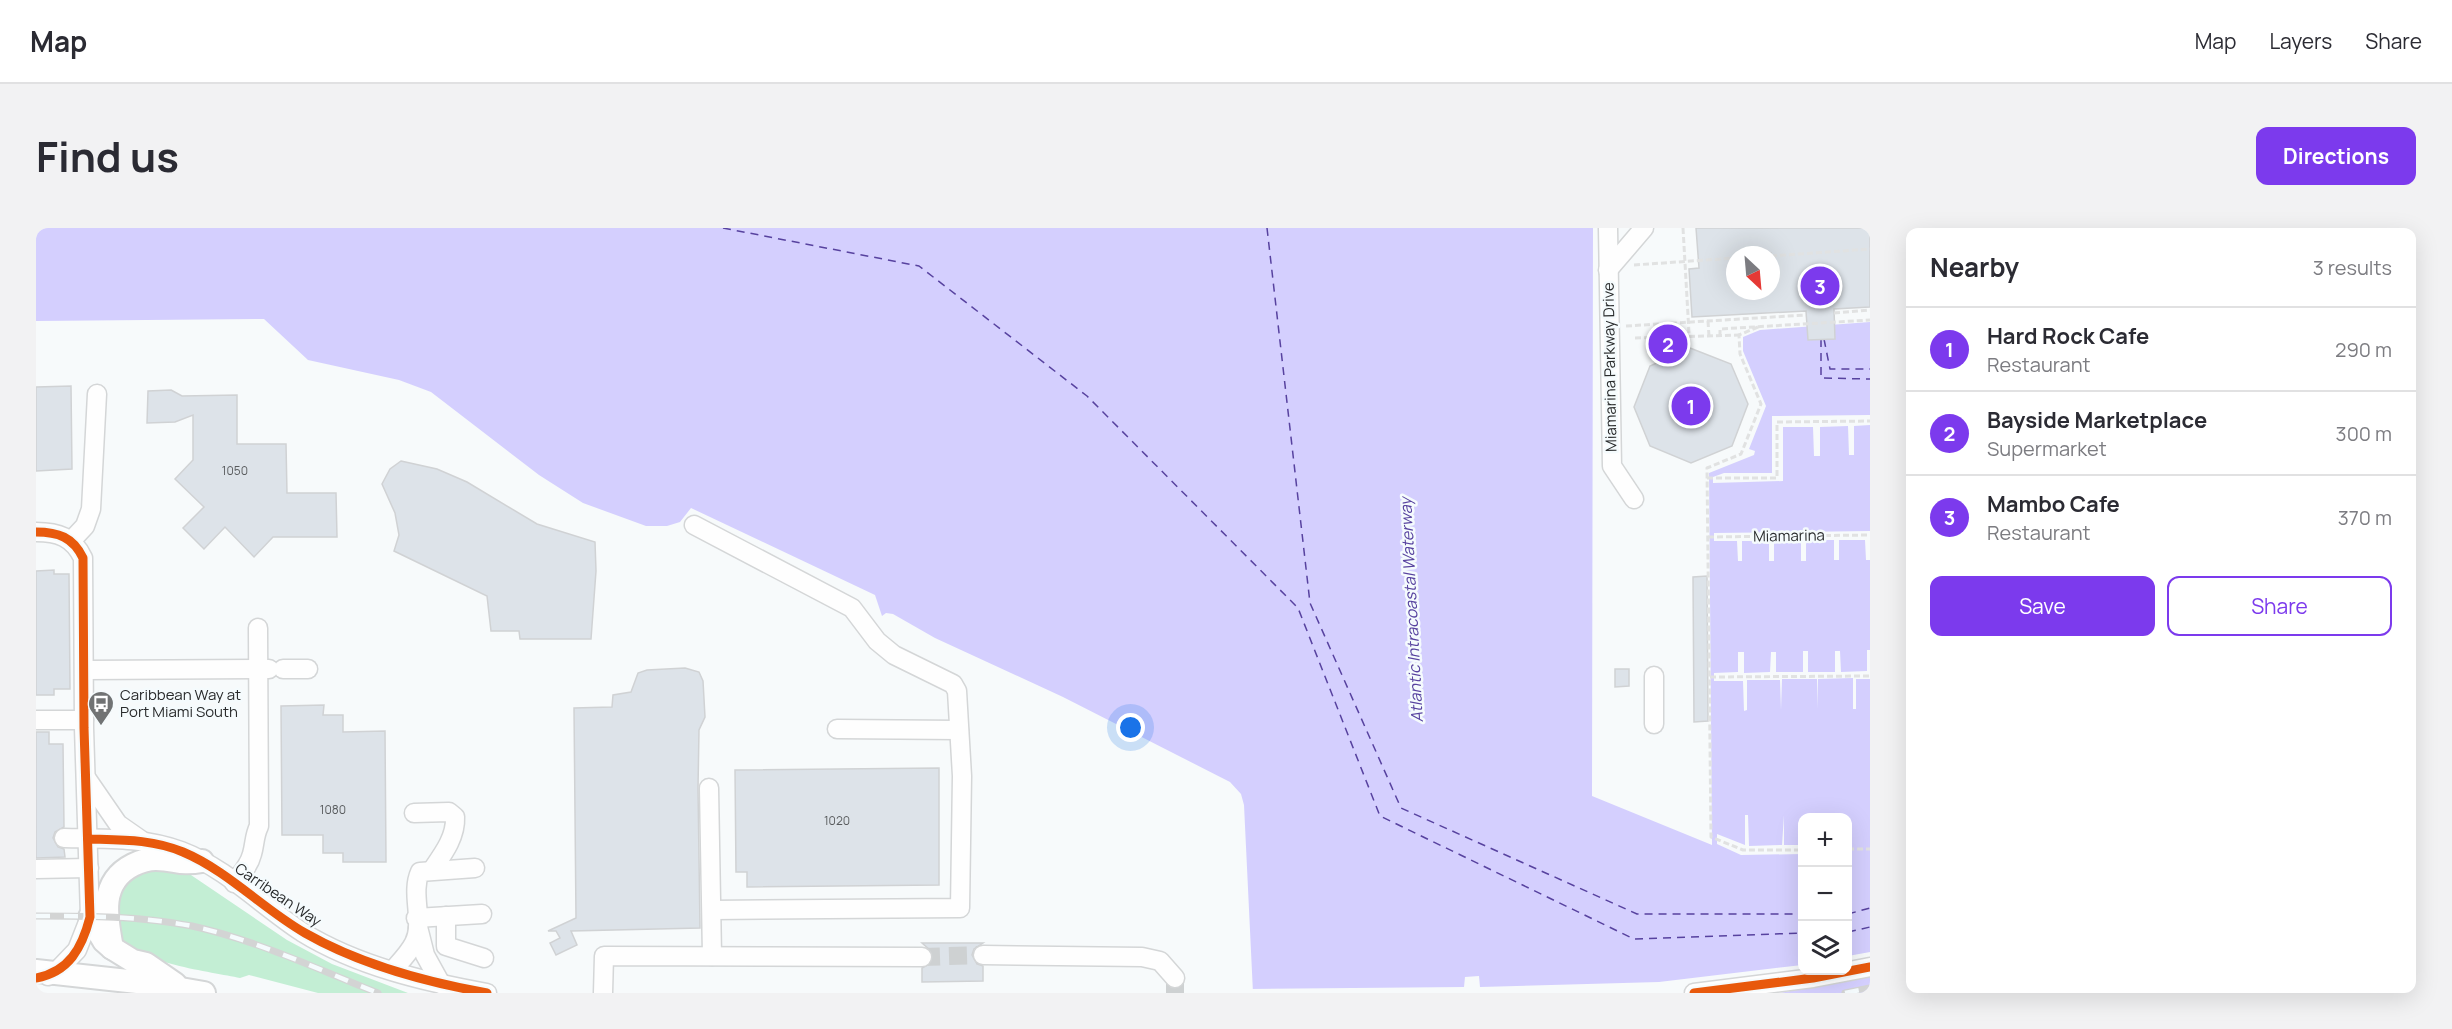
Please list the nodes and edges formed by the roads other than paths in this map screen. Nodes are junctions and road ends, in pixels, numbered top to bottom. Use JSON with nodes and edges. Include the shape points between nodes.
{"nodes":[{"id":1,"x":1607,"y":229,"type":"edge"},
{"id":2,"x":1640,"y":233,"type":"edge"},
{"id":3,"x":1608,"y":270,"type":"junction"},
{"id":4,"x":97,"y":394,"type":"dead end"},
{"id":5,"x":1634,"y":499,"type":"dead end"},
{"id":6,"x":694,"y":525,"type":"dead end"},
{"id":7,"x":36,"y":532,"type":"edge"},
{"id":8,"x":70,"y":541,"type":"junction"},
{"id":9,"x":258,"y":628,"type":"dead end"},
{"id":10,"x":271,"y":669,"type":"junction"},
{"id":11,"x":308,"y":669,"type":"dead end"},
{"id":12,"x":85,"y":670,"type":"junction"},
{"id":13,"x":1654,"y":676,"type":"dead end"},
{"id":14,"x":36,"y":720,"type":"edge"},
{"id":15,"x":84,"y":720,"type":"junction"},
{"id":16,"x":1654,"y":724,"type":"dead end"},
{"id":17,"x":837,"y":729,"type":"dead end"},
{"id":18,"x":959,"y":730,"type":"junction"},
{"id":19,"x":86,"y":778,"type":"junction"},
{"id":20,"x":709,"y":788,"type":"dead end"},
{"id":21,"x":414,"y":813,"type":"dead end"},
{"id":22,"x":64,"y":838,"type":"dead end"},
{"id":23,"x":88,"y":839,"type":"junction"},
{"id":24,"x":141,"y":840,"type":"junction"},
{"id":25,"x":202,"y":861,"type":"junction"},
{"id":26,"x":89,"y":868,"type":"junction"},
{"id":27,"x":475,"y":868,"type":"dead end"},
{"id":28,"x":36,"y":869,"type":"edge"},
{"id":29,"x":432,"y":870,"type":"junction"},
{"id":30,"x":234,"y":884,"type":"junction"},
{"id":31,"x":712,"y":910,"type":"junction"},
{"id":32,"x":482,"y":914,"type":"dead end"},
{"id":33,"x":446,"y":916,"type":"junction"},
{"id":34,"x":90,"y":917,"type":"junction"},
{"id":35,"x":417,"y":922,"type":"junction"},
{"id":36,"x":112,"y":948,"type":"junction"},
{"id":37,"x":983,"y":955,"type":"tunnel mouth"},
{"id":38,"x":712,"y":956,"type":"junction"},
{"id":39,"x":922,"y":957,"type":"tunnel mouth"},
{"id":40,"x":484,"y":958,"type":"dead end"},
{"id":41,"x":1870,"y":967,"type":"edge"},
{"id":42,"x":393,"y":970,"type":"junction"},
{"id":43,"x":42,"y":974,"type":"edge"},
{"id":44,"x":1175,"y":978,"type":"dead end"},
{"id":45,"x":441,"y":984,"type":"junction"},
{"id":46,"x":182,"y":988,"type":"junction"},
{"id":47,"x":204,"y":993,"type":"edge"},
{"id":48,"x":488,"y":993,"type":"edge"},
{"id":49,"x":603,"y":993,"type":"edge"},
{"id":50,"x":1694,"y":993,"type":"edge"}],
"edges":[{"from":1,"to":2,"type":"street","via":[[1621,240]]},
{"from":1,"to":3,"type":"street","name":"Miamarina Parkway Drive"},
{"from":2,"to":3,"type":"street"},
{"from":3,"to":5,"type":"street","name":"Miamarina Parkway Drive","via":[[1612,466]]},
{"from":4,"to":8,"type":"street","via":[[103,492],[85,526]]},
{"from":6,"to":18,"type":"street","via":[[852,608],[877,641],[894,655],[949,680],[957,691]]},
{"from":7,"to":8,"type":"street","via":[[61,534]]},
{"from":8,"to":12,"type":"street","via":[[83,558]]},
{"from":9,"to":10,"type":"street"},
{"from":10,"to":11,"type":"street"},
{"from":10,"to":12,"type":"street"},
{"from":10,"to":30,"type":"street","via":[[258,707],[259,826],[252,839],[248,866]]},
{"from":12,"to":15,"type":"street"},
{"from":13,"to":16,"type":"street"},
{"from":14,"to":15,"type":"street"},
{"from":15,"to":19,"type":"street"},
{"from":17,"to":18,"type":"street"},
{"from":18,"to":31,"type":"street","via":[[960,908]]},
{"from":19,"to":23,"type":"street"},
{"from":19,"to":24,"type":"street","via":[[118,824]]},
{"from":20,"to":31,"type":"street"},
{"from":21,"to":29,"type":"street","via":[[449,812],[455,817],[455,827]]},
{"from":22,"to":23,"type":"street","name":"Carribean Way"},
{"from":23,"to":24,"type":"street","name":"Carribean Way"},
{"from":23,"to":26,"type":"street"},
{"from":24,"to":25,"type":"street","name":"Carribean Way"},
{"from":25,"to":30,"type":"street","name":"Carribean Way"},
{"from":25,"to":36,"type":"main road","via":[[182,865],[155,859],[125,869],[112,884],[106,903]]},
{"from":26,"to":28,"type":"street"},
{"from":26,"to":34,"type":"street"},
{"from":27,"to":29,"type":"street"},
{"from":29,"to":35,"type":"street","via":[[420,872],[416,882]]},
{"from":30,"to":42,"type":"street","name":"Carribean Way","via":[[304,933]]},
{"from":31,"to":38,"type":"street"},
{"from":32,"to":33,"type":"street"},
{"from":33,"to":35,"type":"street"},
{"from":33,"to":40,"type":"street","via":[[446,946]]},
{"from":34,"to":36,"type":"main road"},
{"from":34,"to":43,"type":"street","via":[[77,950]]},
{"from":35,"to":42,"type":"street","via":[[415,942]]},
{"from":35,"to":45,"type":"street","via":[[425,955]]},
{"from":36,"to":46,"type":"main road"},
{"from":37,"to":44,"type":"street","via":[[1142,957],[1160,961]]},
{"from":38,"to":39,"type":"street"},
{"from":38,"to":49,"type":"street","via":[[604,956]]},
{"from":41,"to":50,"type":"street"},
{"from":42,"to":45,"type":"street","name":"Carribean Way"},
{"from":43,"to":46,"type":"main road"},
{"from":45,"to":48,"type":"street","name":"Carribean Way"},
{"from":46,"to":47,"type":"main road"}]}
